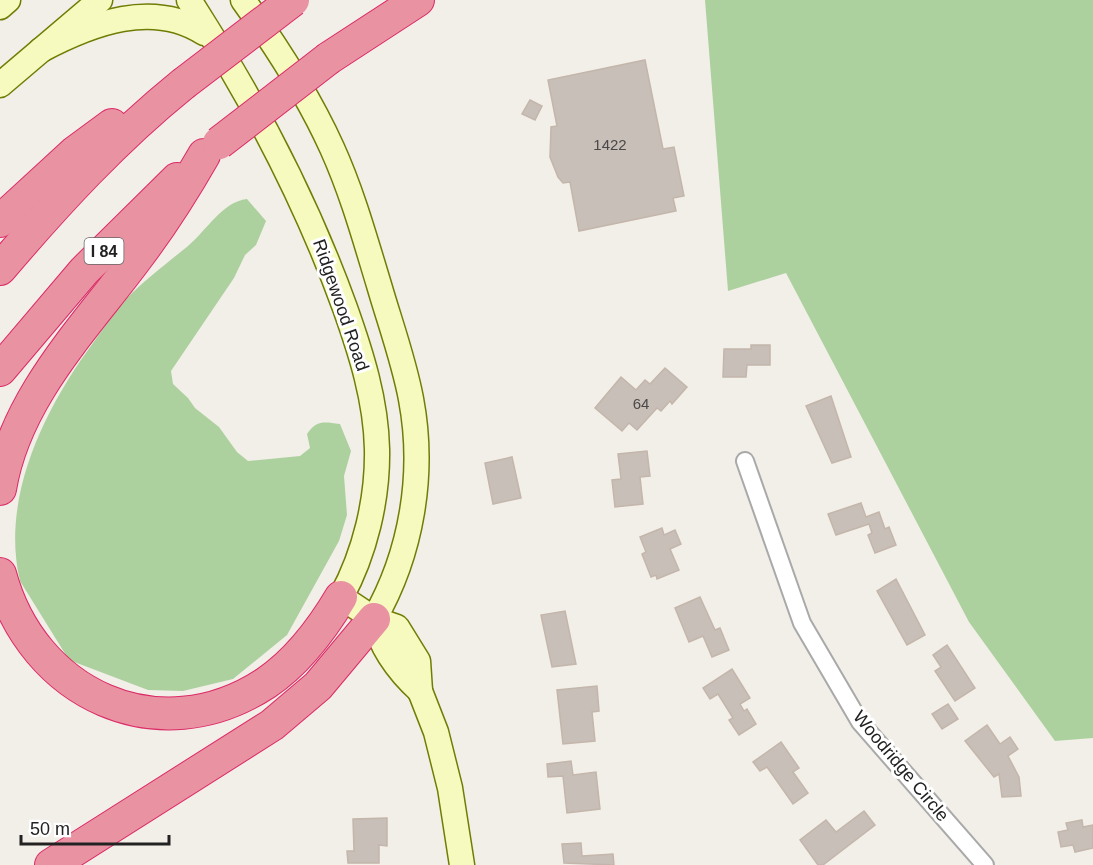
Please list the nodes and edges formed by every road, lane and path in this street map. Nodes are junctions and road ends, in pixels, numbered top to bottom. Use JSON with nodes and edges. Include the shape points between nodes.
{"nodes":[{"id":1,"x":8,"y":0,"type":"edge"},
{"id":2,"x":100,"y":0,"type":"edge"},
{"id":3,"x":189,"y":0,"type":"edge"},
{"id":4,"x":243,"y":0,"type":"edge"},
{"id":5,"x":293,"y":0,"type":"edge"},
{"id":6,"x":418,"y":0,"type":"edge"},
{"id":7,"x":0,"y":7,"type":"edge"},
{"id":8,"x":217,"y":46,"type":"junction"},
{"id":9,"x":41,"y":50,"type":"junction"},
{"id":10,"x":0,"y":85,"type":"edge"},
{"id":11,"x":172,"y":93,"type":"junction"},
{"id":12,"x":211,"y":149,"type":"junction"},
{"id":13,"x":0,"y":221,"type":"edge"},
{"id":14,"x":0,"y":269,"type":"edge"},
{"id":15,"x":0,"y":370,"type":"edge"},
{"id":16,"x":745,"y":461,"type":"dead end"},
{"id":17,"x":0,"y":489,"type":"edge"},
{"id":18,"x":0,"y":574,"type":"edge"},
{"id":19,"x":341,"y":597,"type":"junction"},
{"id":20,"x":374,"y":619,"type":"junction"},
{"id":21,"x":51,"y":865,"type":"edge"},
{"id":22,"x":462,"y":865,"type":"edge"},
{"id":23,"x":985,"y":865,"type":"edge"}],
"edges":[{"from":1,"to":7,"type":"main road"},
{"from":2,"to":9,"type":"main road"},
{"from":3,"to":8,"type":"main road","name":"Ridgewood Road"},
{"from":4,"to":20,"type":"main road","via":[[298,83],[332,149],[367,247],[409,387],[416,442],[413,501],[403,552]]},
{"from":5,"to":11,"type":"highway","bridge":true},
{"from":6,"to":12,"type":"highway","number":"I 84","bridge":true,"via":[[329,58]]},
{"from":8,"to":9,"type":"main road","via":[[188,20],[158,7],[144,6],[109,15]]},
{"from":8,"to":19,"type":"main road","name":"Ridgewood Road","via":[[313,226],[369,384],[376,440],[374,487],[363,545]]},
{"from":9,"to":10,"type":"main road"},
{"from":11,"to":13,"type":"highway","via":[[91,139]]},
{"from":11,"to":14,"type":"highway","via":[[75,184]]},
{"from":12,"to":15,"type":"highway","number":"I 84","via":[[84,271]]},
{"from":12,"to":17,"type":"highway","via":[[152,238],[84,324],[41,387],[16,436]]},
{"from":16,"to":23,"type":"street","name":"Woodridge Circle","via":[[802,623],[860,722]]},
{"from":18,"to":19,"type":"highway","via":[[24,630],[55,670],[96,696],[160,713],[221,704],[266,683],[308,643]]},
{"from":19,"to":20,"type":"main road"},
{"from":20,"to":21,"type":"highway","via":[[318,686],[272,725]]},
{"from":20,"to":22,"type":"main road","via":[[391,623],[400,631],[418,661],[420,690],[450,788]]}]}
